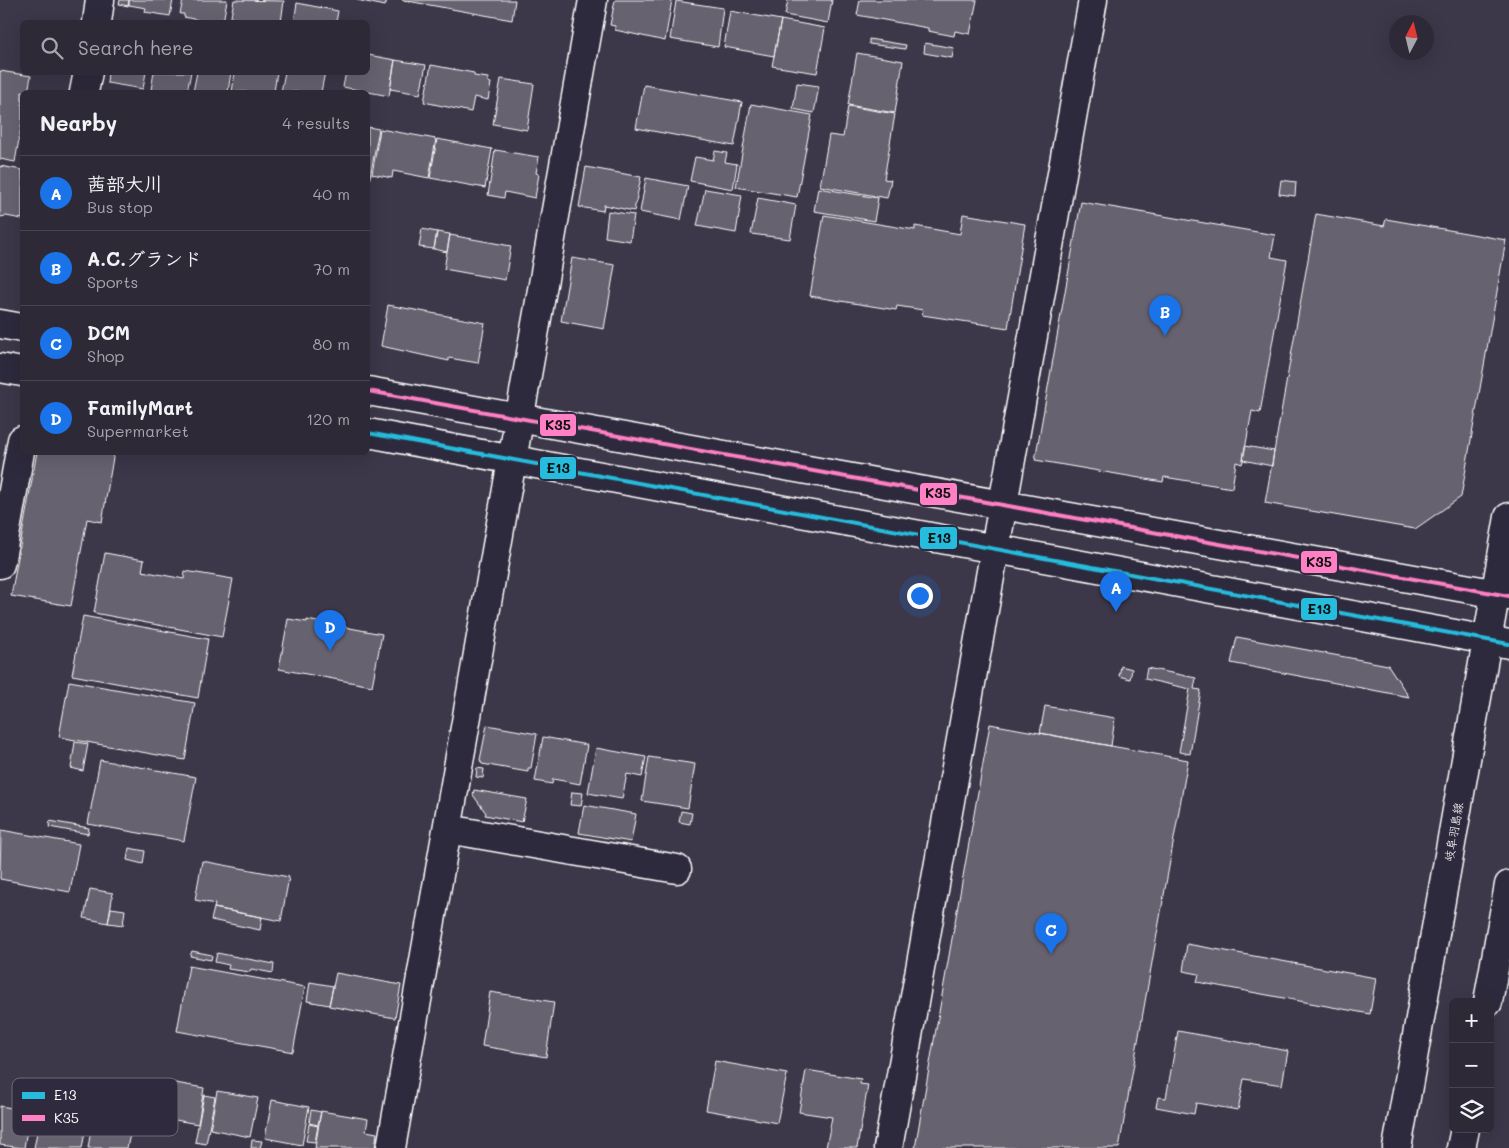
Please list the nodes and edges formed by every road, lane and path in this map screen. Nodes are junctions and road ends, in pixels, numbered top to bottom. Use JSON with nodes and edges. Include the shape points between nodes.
{"nodes":[{"id":1,"x":100,"y":0,"type":"edge"},
{"id":2,"x":593,"y":0,"type":"edge"},
{"id":3,"x":1093,"y":0,"type":"edge"},
{"id":4,"x":96,"y":20,"type":"edge"},
{"id":5,"x":87,"y":75,"type":"edge"},
{"id":6,"x":84,"y":90,"type":"edge"},
{"id":7,"x":0,"y":324,"type":"edge"},
{"id":8,"x":20,"y":328,"type":"edge"},
{"id":9,"x":0,"y":368,"type":"edge"},
{"id":10,"x":20,"y":372,"type":"edge"},
{"id":11,"x":370,"y":391,"type":"edge"},
{"id":12,"x":520,"y":418,"type":"junction"},
{"id":13,"x":370,"y":433,"type":"edge"},
{"id":14,"x":20,"y":451,"type":"edge"},
{"id":15,"x":513,"y":459,"type":"junction"},
{"id":16,"x":1003,"y":505,"type":"junction"},
{"id":17,"x":1509,"y":517,"type":"edge"},
{"id":18,"x":993,"y":549,"type":"junction"},
{"id":19,"x":0,"y":564,"type":"edge"},
{"id":20,"x":1503,"y":595,"type":"edge"},
{"id":21,"x":1499,"y":642,"type":"edge"},
{"id":22,"x":448,"y":829,"type":"junction"},
{"id":23,"x":677,"y":870,"type":"dead end"},
{"id":24,"x":1509,"y":885,"type":"edge"},
{"id":25,"x":1489,"y":998,"type":"edge"},
{"id":26,"x":1464,"y":1133,"type":"edge"},
{"id":27,"x":391,"y":1148,"type":"edge"},
{"id":28,"x":888,"y":1148,"type":"edge"},
{"id":29,"x":1397,"y":1148,"type":"edge"},
{"id":30,"x":1461,"y":1148,"type":"edge"}],
"edges":[{"from":1,"to":4,"type":"street"},
{"from":2,"to":12,"type":"street"},
{"from":3,"to":16,"type":"street"},
{"from":5,"to":6,"type":"street"},
{"from":7,"to":8,"type":"street"},
{"from":9,"to":10,"type":"street"},
{"from":11,"to":12,"type":"street"},
{"from":12,"to":15,"type":"street"},
{"from":12,"to":16,"type":"street"},
{"from":13,"to":15,"type":"street"},
{"from":14,"to":19,"type":"street"},
{"from":15,"to":18,"type":"street"},
{"from":15,"to":22,"type":"street"},
{"from":16,"to":18,"type":"street"},
{"from":16,"to":20,"type":"street"},
{"from":17,"to":20,"type":"street","name":"岐阜羽島線"},
{"from":18,"to":21,"type":"street"},
{"from":18,"to":28,"type":"street"},
{"from":20,"to":21,"type":"street","name":"岐阜羽島線"},
{"from":21,"to":29,"type":"street","name":"岐阜羽島線"},
{"from":22,"to":23,"type":"street"},
{"from":22,"to":27,"type":"street"},
{"from":24,"to":25,"type":"street"},
{"from":26,"to":30,"type":"street"}]}
